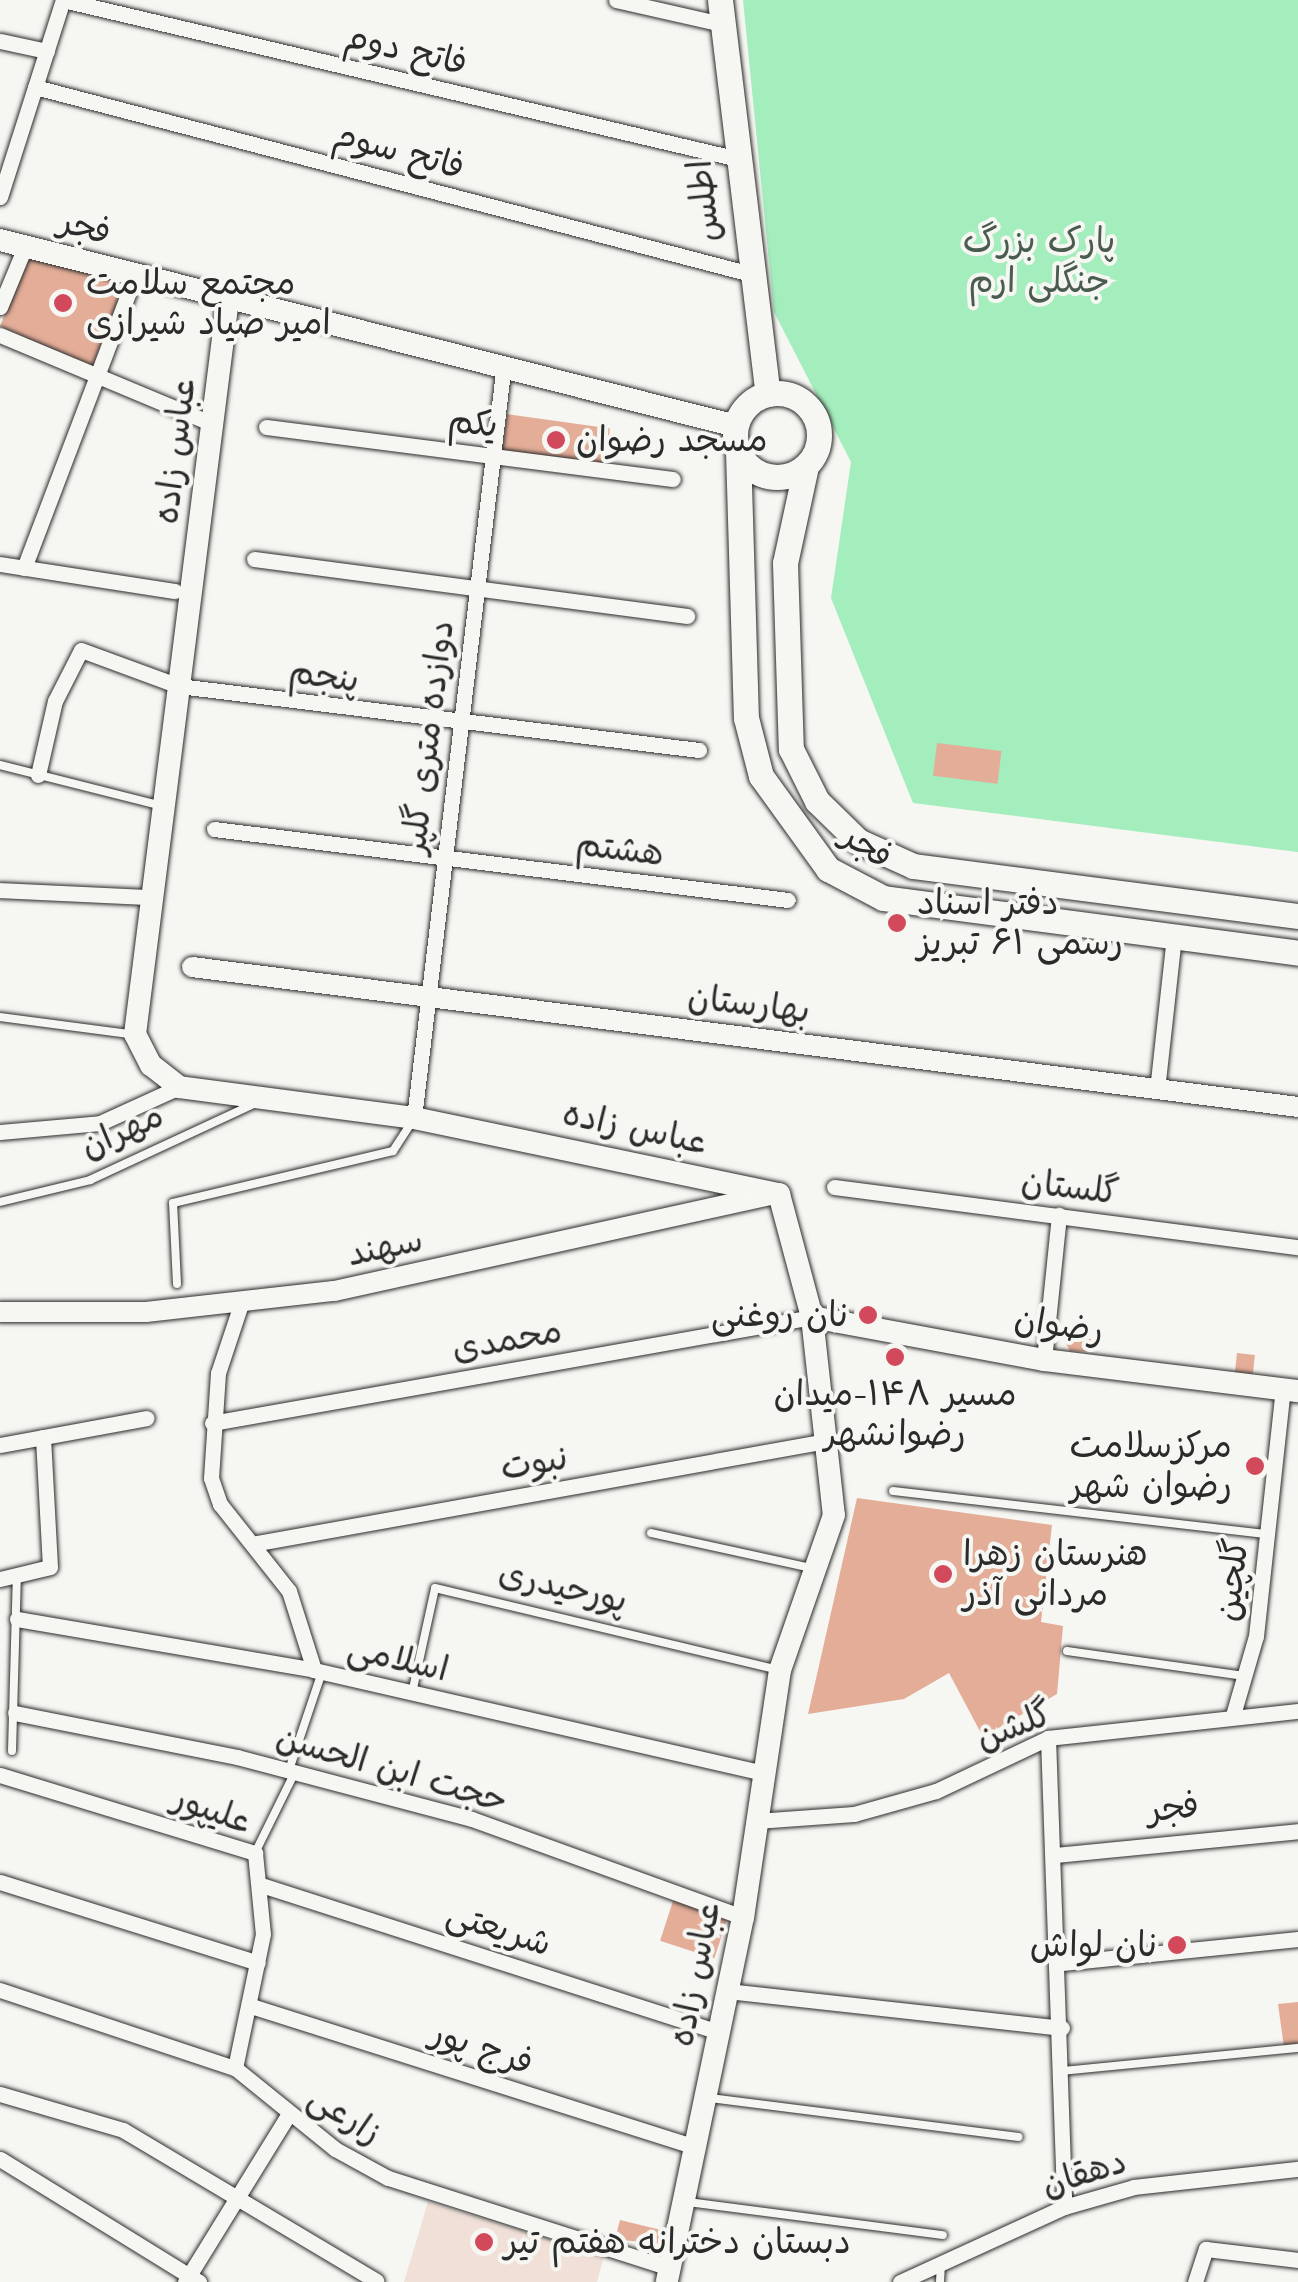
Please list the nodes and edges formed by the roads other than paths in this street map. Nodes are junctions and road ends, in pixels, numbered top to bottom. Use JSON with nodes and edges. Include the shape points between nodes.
{"nodes":[{"id":1,"x":63,"y":0,"type":"edge"},
{"id":2,"x":616,"y":0,"type":"edge"},
{"id":3,"x":721,"y":12,"type":"edge"},
{"id":4,"x":0,"y":41,"type":"edge"},
{"id":5,"x":47,"y":51,"type":"junction"},
{"id":6,"x":35,"y":87,"type":"junction"},
{"id":7,"x":734,"y":158,"type":"junction"},
{"id":8,"x":0,"y":197,"type":"edge"},
{"id":9,"x":0,"y":240,"type":"edge"},
{"id":10,"x":24,"y":247,"type":"junction"},
{"id":11,"x":747,"y":273,"type":"junction"},
{"id":12,"x":135,"y":276,"type":"junction"},
{"id":13,"x":228,"y":299,"type":"junction"},
{"id":14,"x":0,"y":306,"type":"edge"},
{"id":15,"x":0,"y":335,"type":"edge"},
{"id":16,"x":504,"y":363,"type":"junction"},
{"id":17,"x":96,"y":378,"type":"junction"},
{"id":18,"x":768,"y":394,"type":"junction"},
{"id":19,"x":212,"y":424,"type":"junction"},
{"id":20,"x":266,"y":427,"type":"dead end"},
{"id":21,"x":737,"y":438,"type":"junction"},
{"id":22,"x":492,"y":456,"type":"junction"},
{"id":23,"x":806,"y":466,"type":"junction"},
{"id":24,"x":673,"y":479,"type":"dead end"},
{"id":25,"x":254,"y":559,"type":"dead end"},
{"id":26,"x":0,"y":564,"type":"edge"},
{"id":27,"x":24,"y":568,"type":"junction"},
{"id":28,"x":174,"y":592,"type":"dead end"},
{"id":29,"x":476,"y":592,"type":"junction"},
{"id":30,"x":687,"y":616,"type":"dead end"},
{"id":31,"x":179,"y":686,"type":"junction"},
{"id":32,"x":460,"y":724,"type":"junction"},
{"id":33,"x":700,"y":750,"type":"dead end"},
{"id":34,"x":0,"y":765,"type":"edge"},
{"id":35,"x":38,"y":775,"type":"junction"},
{"id":36,"x":162,"y":806,"type":"junction"},
{"id":37,"x":214,"y":829,"type":"dead end"},
{"id":38,"x":444,"y":858,"type":"junction"},
{"id":39,"x":0,"y":890,"type":"edge"},
{"id":40,"x":150,"y":897,"type":"junction"},
{"id":41,"x":788,"y":900,"type":"dead end"},
{"id":42,"x":1178,"y":900,"type":"junction"},
{"id":43,"x":1298,"y":916,"type":"edge"},
{"id":44,"x":1174,"y":937,"type":"junction"},
{"id":45,"x":1298,"y":953,"type":"edge"},
{"id":46,"x":192,"y":967,"type":"dead end"},
{"id":47,"x":428,"y":996,"type":"junction"},
{"id":48,"x":0,"y":1016,"type":"edge"},
{"id":49,"x":135,"y":1034,"type":"junction"},
{"id":50,"x":179,"y":1087,"type":"junction"},
{"id":51,"x":1157,"y":1090,"type":"junction"},
{"id":52,"x":263,"y":1100,"type":"junction"},
{"id":53,"x":1298,"y":1106,"type":"edge"},
{"id":54,"x":414,"y":1118,"type":"junction"},
{"id":55,"x":0,"y":1132,"type":"edge"},
{"id":56,"x":834,"y":1187,"type":"dead end"},
{"id":57,"x":778,"y":1194,"type":"junction"},
{"id":58,"x":0,"y":1202,"type":"edge"},
{"id":59,"x":1059,"y":1215,"type":"junction"},
{"id":60,"x":1298,"y":1247,"type":"edge"},
{"id":61,"x":177,"y":1284,"type":"dead end"},
{"id":62,"x":242,"y":1301,"type":"junction"},
{"id":63,"x":0,"y":1312,"type":"edge"},
{"id":64,"x":812,"y":1317,"type":"junction"},
{"id":65,"x":1044,"y":1360,"type":"junction"},
{"id":66,"x":1290,"y":1390,"type":"edge"},
{"id":67,"x":146,"y":1418,"type":"dead end"},
{"id":68,"x":212,"y":1423,"type":"junction"},
{"id":69,"x":43,"y":1436,"type":"junction"},
{"id":70,"x":827,"y":1440,"type":"junction"},
{"id":71,"x":0,"y":1444,"type":"edge"},
{"id":72,"x":894,"y":1491,"type":"dead end"},
{"id":73,"x":651,"y":1533,"type":"dead end"},
{"id":74,"x":1268,"y":1534,"type":"junction"},
{"id":75,"x":252,"y":1544,"type":"junction"},
{"id":76,"x":816,"y":1569,"type":"junction"},
{"id":77,"x":17,"y":1575,"type":"junction"},
{"id":78,"x":0,"y":1579,"type":"edge"},
{"id":79,"x":17,"y":1619,"type":"junction"},
{"id":80,"x":1067,"y":1651,"type":"dead end"},
{"id":81,"x":780,"y":1670,"type":"junction"},
{"id":82,"x":318,"y":1671,"type":"junction"},
{"id":83,"x":0,"y":1672,"type":"edge"},
{"id":84,"x":15,"y":1672,"type":"junction"},
{"id":85,"x":1247,"y":1676,"type":"junction"},
{"id":86,"x":412,"y":1693,"type":"junction"},
{"id":87,"x":1298,"y":1711,"type":"edge"},
{"id":88,"x":15,"y":1713,"type":"junction"},
{"id":89,"x":1233,"y":1715,"type":"junction"},
{"id":90,"x":1048,"y":1738,"type":"junction"},
{"id":91,"x":12,"y":1751,"type":"dead end"},
{"id":92,"x":292,"y":1771,"type":"junction"},
{"id":93,"x":0,"y":1774,"type":"edge"},
{"id":94,"x":762,"y":1774,"type":"junction"},
{"id":95,"x":756,"y":1821,"type":"junction"},
{"id":96,"x":1298,"y":1831,"type":"edge"},
{"id":97,"x":254,"y":1853,"type":"junction"},
{"id":98,"x":1055,"y":1855,"type":"junction"},
{"id":99,"x":0,"y":1882,"type":"edge"},
{"id":100,"x":261,"y":1884,"type":"junction"},
{"id":101,"x":743,"y":1917,"type":"junction"},
{"id":102,"x":1298,"y":1939,"type":"edge"},
{"id":103,"x":258,"y":1963,"type":"junction"},
{"id":104,"x":1062,"y":1963,"type":"junction"},
{"id":105,"x":0,"y":1990,"type":"edge"},
{"id":106,"x":728,"y":1991,"type":"junction"},
{"id":107,"x":251,"y":2006,"type":"junction"},
{"id":108,"x":1062,"y":2028,"type":"junction"},
{"id":109,"x":719,"y":2032,"type":"junction"},
{"id":110,"x":1298,"y":2048,"type":"edge"},
{"id":111,"x":235,"y":2068,"type":"junction"},
{"id":112,"x":1062,"y":2071,"type":"junction"},
{"id":113,"x":0,"y":2094,"type":"edge"},
{"id":114,"x":706,"y":2097,"type":"junction"},
{"id":115,"x":288,"y":2115,"type":"junction"},
{"id":116,"x":1020,"y":2137,"type":"dead end"},
{"id":117,"x":695,"y":2146,"type":"junction"},
{"id":118,"x":0,"y":2159,"type":"edge"},
{"id":119,"x":1298,"y":2168,"type":"edge"},
{"id":120,"x":236,"y":2198,"type":"junction"},
{"id":121,"x":684,"y":2202,"type":"junction"},
{"id":122,"x":1064,"y":2207,"type":"junction"},
{"id":123,"x":943,"y":2235,"type":"dead end"},
{"id":124,"x":941,"y":2260,"type":"junction"},
{"id":125,"x":1298,"y":2260,"type":"edge"},
{"id":126,"x":668,"y":2275,"type":"edge"},
{"id":127,"x":190,"y":2280,"type":"edge"},
{"id":128,"x":376,"y":2280,"type":"edge"},
{"id":129,"x":900,"y":2282,"type":"edge"},
{"id":130,"x":940,"y":2282,"type":"edge"},
{"id":131,"x":1195,"y":2282,"type":"edge"}],
"edges":[{"from":1,"to":5,"type":"street"},
{"from":1,"to":7,"type":"street","name":"فاتح دوم"},
{"from":2,"to":3,"type":"street"},
{"from":3,"to":7,"type":"main road","name":"اطلس"},
{"from":4,"to":5,"type":"street"},
{"from":5,"to":6,"type":"street"},
{"from":6,"to":8,"type":"street"},
{"from":6,"to":11,"type":"street","name":"فاتح سوم"},
{"from":7,"to":11,"type":"main road","name":"اطلس"},
{"from":9,"to":10,"type":"main road","name":"فجر"},
{"from":10,"to":12,"type":"main road","name":"فجر"},
{"from":10,"to":14,"type":"street"},
{"from":11,"to":18,"type":"main road","name":"اطلس"},
{"from":12,"to":13,"type":"main road","name":"فجر"},
{"from":12,"to":17,"type":"street"},
{"from":13,"to":16,"type":"main road","name":"فجر"},
{"from":13,"to":19,"type":"main road","name":"عباس زاده"},
{"from":15,"to":17,"type":"street"},
{"from":16,"to":21,"type":"main road","name":"فجر"},
{"from":16,"to":22,"type":"street","name":"دوازده متری گلپر"},
{"from":17,"to":19,"type":"street"},
{"from":17,"to":27,"type":"street"},
{"from":18,"to":21,"type":"main road"},
{"from":18,"to":23,"type":"main road","via":[[795,397],[814,415],[819,442]]},
{"from":19,"to":31,"type":"main road","name":"عباس زاده"},
{"from":20,"to":22,"type":"street","name":"یکم"},
{"from":21,"to":23,"type":"main road","via":[[768,476]]},
{"from":21,"to":44,"type":"main road","name":"فجر","via":[[746,718],[761,776],[828,869],[883,898]]},
{"from":22,"to":24,"type":"street","name":"یکم"},
{"from":22,"to":29,"type":"street","name":"دوازده متری گلپر"},
{"from":23,"to":42,"type":"main road","name":"فجر","via":[[785,563],[783,689],[791,750],[817,800],[858,841],[913,866]]},
{"from":25,"to":29,"type":"street"},
{"from":26,"to":27,"type":"street"},
{"from":27,"to":28,"type":"street"},
{"from":29,"to":30,"type":"street"},
{"from":29,"to":32,"type":"street","name":"دوازده متری گلپر"},
{"from":31,"to":32,"type":"street","name":"پنجم"},
{"from":31,"to":35,"type":"street","name":"پنجم","via":[[81,650],[55,701]]},
{"from":31,"to":36,"type":"main road","name":"عباس زاده"},
{"from":32,"to":33,"type":"street","name":"پنجم"},
{"from":32,"to":38,"type":"street","name":"دوازده متری گلپر"},
{"from":34,"to":35,"type":"lane"},
{"from":35,"to":36,"type":"lane"},
{"from":36,"to":40,"type":"main road","name":"عباس زاده"},
{"from":37,"to":38,"type":"street","name":"هشتم"},
{"from":38,"to":41,"type":"street","name":"هشتم"},
{"from":38,"to":47,"type":"street","name":"دوازده متری گلپر"},
{"from":39,"to":40,"type":"street"},
{"from":40,"to":49,"type":"main road","name":"عباس زاده"},
{"from":42,"to":43,"type":"main road","name":"فجر"},
{"from":42,"to":44,"type":"main road"},
{"from":44,"to":45,"type":"main road","name":"فجر"},
{"from":44,"to":51,"type":"street"},
{"from":46,"to":47,"type":"street","name":"بهارستان"},
{"from":47,"to":51,"type":"street","name":"بهارستان"},
{"from":47,"to":54,"type":"street","name":"دوازده متری گلپر"},
{"from":48,"to":49,"type":"lane"},
{"from":49,"to":50,"type":"main road","via":[[151,1065]]},
{"from":50,"to":52,"type":"main road","name":"عباس زاده"},
{"from":50,"to":55,"type":"street","name":"مهران","via":[[100,1122]]},
{"from":51,"to":53,"type":"street","name":"بهارستان"},
{"from":52,"to":54,"type":"main road","name":"عباس زاده"},
{"from":52,"to":58,"type":"lane","name":"مهران","via":[[90,1180]]},
{"from":54,"to":57,"type":"main road","name":"عباس زاده"},
{"from":54,"to":61,"type":"lane","via":[[394,1151],[173,1204]]},
{"from":56,"to":59,"type":"street","name":"گلستان"},
{"from":57,"to":62,"type":"street","name":"سهند","via":[[334,1291]]},
{"from":57,"to":64,"type":"main road","name":"عباس زاده"},
{"from":59,"to":60,"type":"street","name":"گلستان"},
{"from":59,"to":65,"type":"street"},
{"from":62,"to":63,"type":"street","name":"سهند"},
{"from":62,"to":68,"type":"street"},
{"from":64,"to":65,"type":"main road","name":"رضوان"},
{"from":64,"to":68,"type":"street","name":"محمدی"},
{"from":64,"to":70,"type":"main road","name":"عباس زاده"},
{"from":65,"to":66,"type":"main road","name":"رضوان"},
{"from":66,"to":74,"type":"street","name":"گلچین"},
{"from":67,"to":69,"type":"street"},
{"from":68,"to":75,"type":"street","via":[[215,1491]]},
{"from":69,"to":71,"type":"street"},
{"from":69,"to":77,"type":"street","via":[[50,1567]]},
{"from":70,"to":75,"type":"street","name":"نبوت"},
{"from":70,"to":76,"type":"main road","name":"عباس زاده","via":[[834,1515]]},
{"from":72,"to":74,"type":"lane"},
{"from":73,"to":76,"type":"lane"},
{"from":74,"to":85,"type":"street","name":"گلچین"},
{"from":75,"to":82,"type":"street","via":[[289,1591]]},
{"from":76,"to":81,"type":"main road","name":"عباس زاده"},
{"from":77,"to":78,"type":"street"},
{"from":77,"to":79,"type":"lane"},
{"from":79,"to":82,"type":"street","name":"اسلامی"},
{"from":79,"to":84,"type":"lane"},
{"from":80,"to":85,"type":"lane"},
{"from":81,"to":86,"type":"lane","name":"پورحیدری","via":[[436,1588]]},
{"from":81,"to":94,"type":"main road","name":"عباس زاده"},
{"from":82,"to":86,"type":"street","name":"اسلامی"},
{"from":82,"to":92,"type":"lane"},
{"from":83,"to":84,"type":"lane"},
{"from":84,"to":88,"type":"lane"},
{"from":85,"to":89,"type":"street","name":"گلچین"},
{"from":86,"to":94,"type":"street","name":"اسلامی"},
{"from":87,"to":89,"type":"street","name":"گلشن"},
{"from":88,"to":91,"type":"lane"},
{"from":88,"to":92,"type":"street","name":"حجت ابن الحسن"},
{"from":89,"to":90,"type":"street","name":"گلشن"},
{"from":90,"to":95,"type":"street","name":"گلشن","via":[[936,1792],[854,1814]]},
{"from":90,"to":98,"type":"street"},
{"from":92,"to":97,"type":"lane"},
{"from":92,"to":101,"type":"street","name":"حجت ابن الحسن","via":[[472,1819]]},
{"from":93,"to":97,"type":"street","name":"علیپور"},
{"from":94,"to":95,"type":"main road","name":"عباس زاده"},
{"from":95,"to":101,"type":"main road","name":"عباس زاده"},
{"from":96,"to":98,"type":"street","name":"فجر"},
{"from":97,"to":100,"type":"street","name":"علیپور"},
{"from":98,"to":104,"type":"street"},
{"from":99,"to":103,"type":"street"},
{"from":100,"to":103,"type":"street","name":"علیپور"},
{"from":100,"to":109,"type":"street","name":"شریعتی"},
{"from":101,"to":106,"type":"main road","name":"عباس زاده"},
{"from":102,"to":104,"type":"street"},
{"from":103,"to":107,"type":"street","name":"علیپور"},
{"from":104,"to":108,"type":"street"},
{"from":105,"to":111,"type":"street","name":"زارعی"},
{"from":106,"to":108,"type":"street"},
{"from":106,"to":109,"type":"main road","name":"عباس زاده"},
{"from":107,"to":111,"type":"street","name":"علیپور"},
{"from":107,"to":117,"type":"street","name":"فرج پور"},
{"from":108,"to":112,"type":"street"},
{"from":109,"to":114,"type":"main road","name":"عباس زاده"},
{"from":110,"to":112,"type":"lane"},
{"from":111,"to":115,"type":"street","name":"زارعی"},
{"from":112,"to":122,"type":"street"},
{"from":113,"to":120,"type":"street","via":[[123,2130]]},
{"from":114,"to":116,"type":"lane"},
{"from":114,"to":117,"type":"main road","name":"عباس زاده"},
{"from":115,"to":120,"type":"street"},
{"from":115,"to":126,"type":"street","name":"زارعی","via":[[388,2178]]},
{"from":117,"to":121,"type":"main road","name":"عباس زاده"},
{"from":118,"to":127,"type":"street"},
{"from":119,"to":122,"type":"street","name":"دهقان","via":[[1150,2184]]},
{"from":120,"to":127,"type":"street"},
{"from":120,"to":128,"type":"street"},
{"from":121,"to":123,"type":"lane"},
{"from":121,"to":126,"type":"main road","name":"عباس زاده"},
{"from":122,"to":124,"type":"street","name":"دهقان"},
{"from":124,"to":129,"type":"street","name":"دهقان"},
{"from":124,"to":130,"type":"lane"},
{"from":125,"to":131,"type":"street","via":[[1206,2249]]}]}
